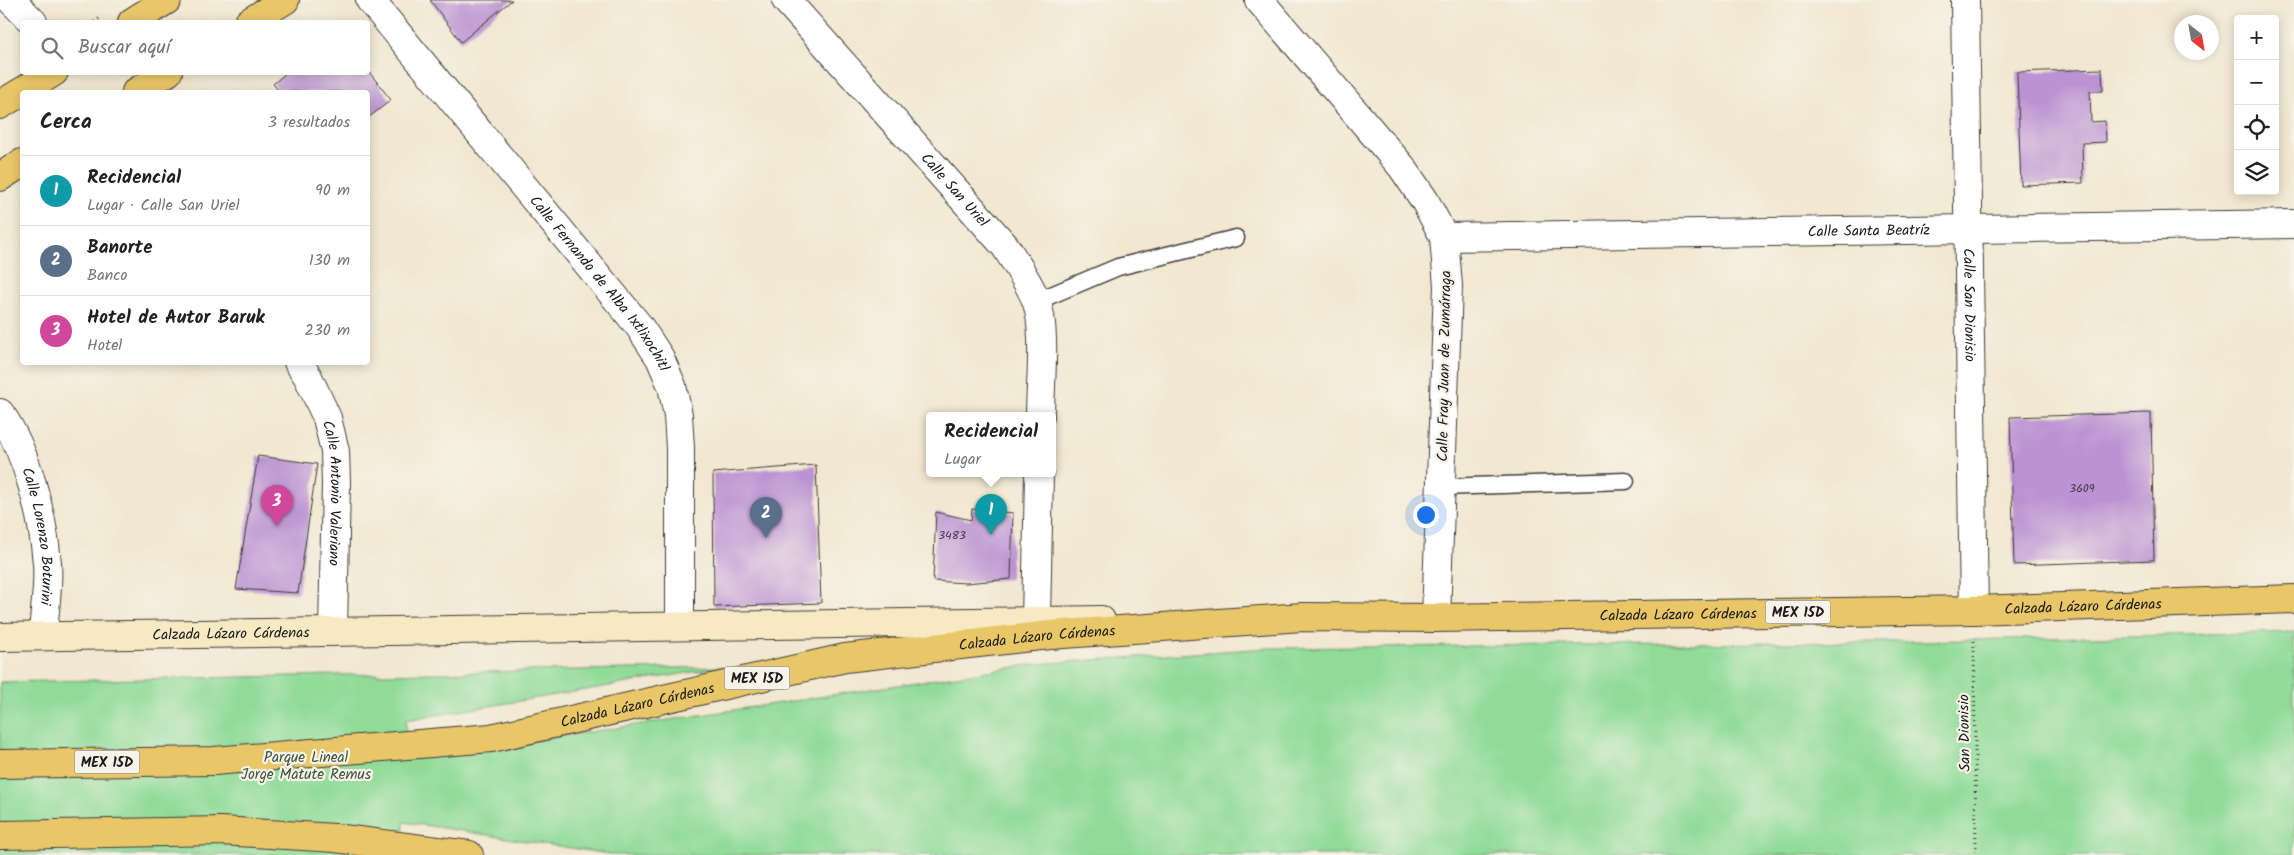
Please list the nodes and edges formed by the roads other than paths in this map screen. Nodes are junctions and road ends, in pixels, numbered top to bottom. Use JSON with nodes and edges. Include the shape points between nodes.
{"nodes":[{"id":1,"x":11,"y":0,"type":"edge"},
{"id":2,"x":167,"y":0,"type":"edge"},
{"id":3,"x":285,"y":0,"type":"edge"},
{"id":4,"x":370,"y":0,"type":"edge"},
{"id":5,"x":786,"y":0,"type":"edge"},
{"id":6,"x":1259,"y":0,"type":"edge"},
{"id":7,"x":1965,"y":0,"type":"edge"},
{"id":8,"x":32,"y":20,"type":"edge"},
{"id":9,"x":135,"y":20,"type":"edge"},
{"id":10,"x":251,"y":20,"type":"edge"},
{"id":11,"x":49,"y":75,"type":"edge"},
{"id":12,"x":163,"y":75,"type":"edge"},
{"id":13,"x":25,"y":90,"type":"edge"},
{"id":14,"x":139,"y":90,"type":"edge"},
{"id":15,"x":20,"y":93,"type":"edge"},
{"id":16,"x":0,"y":105,"type":"edge"},
{"id":17,"x":20,"y":164,"type":"edge"},
{"id":18,"x":0,"y":177,"type":"edge"},
{"id":19,"x":2294,"y":224,"type":"edge"},
{"id":20,"x":1969,"y":229,"type":"junction"},
{"id":21,"x":1444,"y":237,"type":"junction"},
{"id":22,"x":1236,"y":238,"type":"dead end"},
{"id":23,"x":1036,"y":301,"type":"junction"},
{"id":24,"x":300,"y":365,"type":"edge"},
{"id":25,"x":1040,"y":412,"type":"edge"},
{"id":26,"x":0,"y":413,"type":"edge"},
{"id":27,"x":1039,"y":477,"type":"edge"},
{"id":28,"x":1626,"y":481,"type":"dead end"},
{"id":29,"x":1441,"y":487,"type":"junction"},
{"id":30,"x":2294,"y":599,"type":"edge"},
{"id":31,"x":1974,"y":610,"type":"junction"},
{"id":32,"x":1302,"y":617,"type":"junction"},
{"id":33,"x":1436,"y":618,"type":"junction"},
{"id":34,"x":1036,"y":621,"type":"junction"},
{"id":35,"x":680,"y":625,"type":"junction"},
{"id":36,"x":332,"y":631,"type":"junction"},
{"id":37,"x":43,"y":636,"type":"junction"},
{"id":38,"x":0,"y":637,"type":"edge"},
{"id":39,"x":0,"y":764,"type":"edge"},
{"id":40,"x":0,"y":836,"type":"edge"},
{"id":41,"x":469,"y":855,"type":"edge"}],
"edges":[{"from":1,"to":8,"type":"street"},
{"from":2,"to":9,"type":"main road"},
{"from":3,"to":10,"type":"main road"},
{"from":4,"to":35,"type":"street","name":"Calle Fernando de Alba Ixtlixochitl","via":[[639,326],[660,358],[672,386],[678,423]]},
{"from":5,"to":23,"type":"street","name":"Calle San Uriel","via":[[1005,246]]},
{"from":6,"to":21,"type":"street","name":"Calle Fray Juan de Zumárraga","via":[[1402,167]]},
{"from":7,"to":20,"type":"street","name":"Calle San Dionisio"},
{"from":11,"to":13,"type":"main road"},
{"from":12,"to":14,"type":"main road"},
{"from":15,"to":16,"type":"main road"},
{"from":17,"to":18,"type":"main road"},
{"from":19,"to":20,"type":"street","name":"Calle Santa Beatríz"},
{"from":20,"to":21,"type":"street","name":"Calle Santa Beatríz"},
{"from":20,"to":31,"type":"street","name":"Calle San Dionisio"},
{"from":21,"to":29,"type":"street","name":"Calle Fray Juan de Zumárraga","via":[[1448,286]]},
{"from":22,"to":23,"type":"lane","via":[[1118,268]]},
{"from":23,"to":25,"type":"street","name":"Calle San Uriel","via":[[1042,326]]},
{"from":24,"to":36,"type":"street","name":"Calle Antonio Valeriano","via":[[327,418],[335,451]]},
{"from":26,"to":37,"type":"street","name":"Calle Lorenzo Boturini","via":[[24,462],[39,511],[47,564]]},
{"from":27,"to":34,"type":"street"},
{"from":28,"to":29,"type":"lane"},
{"from":29,"to":33,"type":"street","name":"Calle Fray Juan de Zumárraga"},
{"from":30,"to":31,"type":"main road","name":"Calzada Lázaro Cárdenas","number":"MEX 15D"},
{"from":31,"to":33,"type":"main road","name":"Calzada Lázaro Cárdenas","number":"MEX 15D"},
{"from":32,"to":33,"type":"main road","name":"Calzada Lázaro Cárdenas","number":"MEX 15D"},
{"from":32,"to":34,"type":"street","name":"Calzada Lázaro Cárdenas"},
{"from":32,"to":39,"type":"main road","name":"Calzada Lázaro Cárdenas","number":"MEX 15D","via":[[1050,635],[845,658],[491,738],[214,760]]},
{"from":34,"to":35,"type":"street","name":"Calzada Lázaro Cárdenas"},
{"from":35,"to":36,"type":"street","name":"Calzada Lázaro Cárdenas"},
{"from":36,"to":37,"type":"street","name":"Calzada Lázaro Cárdenas"},
{"from":37,"to":38,"type":"street","name":"Calzada Lázaro Cárdenas"},
{"from":40,"to":41,"type":"main road","via":[[221,831],[335,838]]}]}
